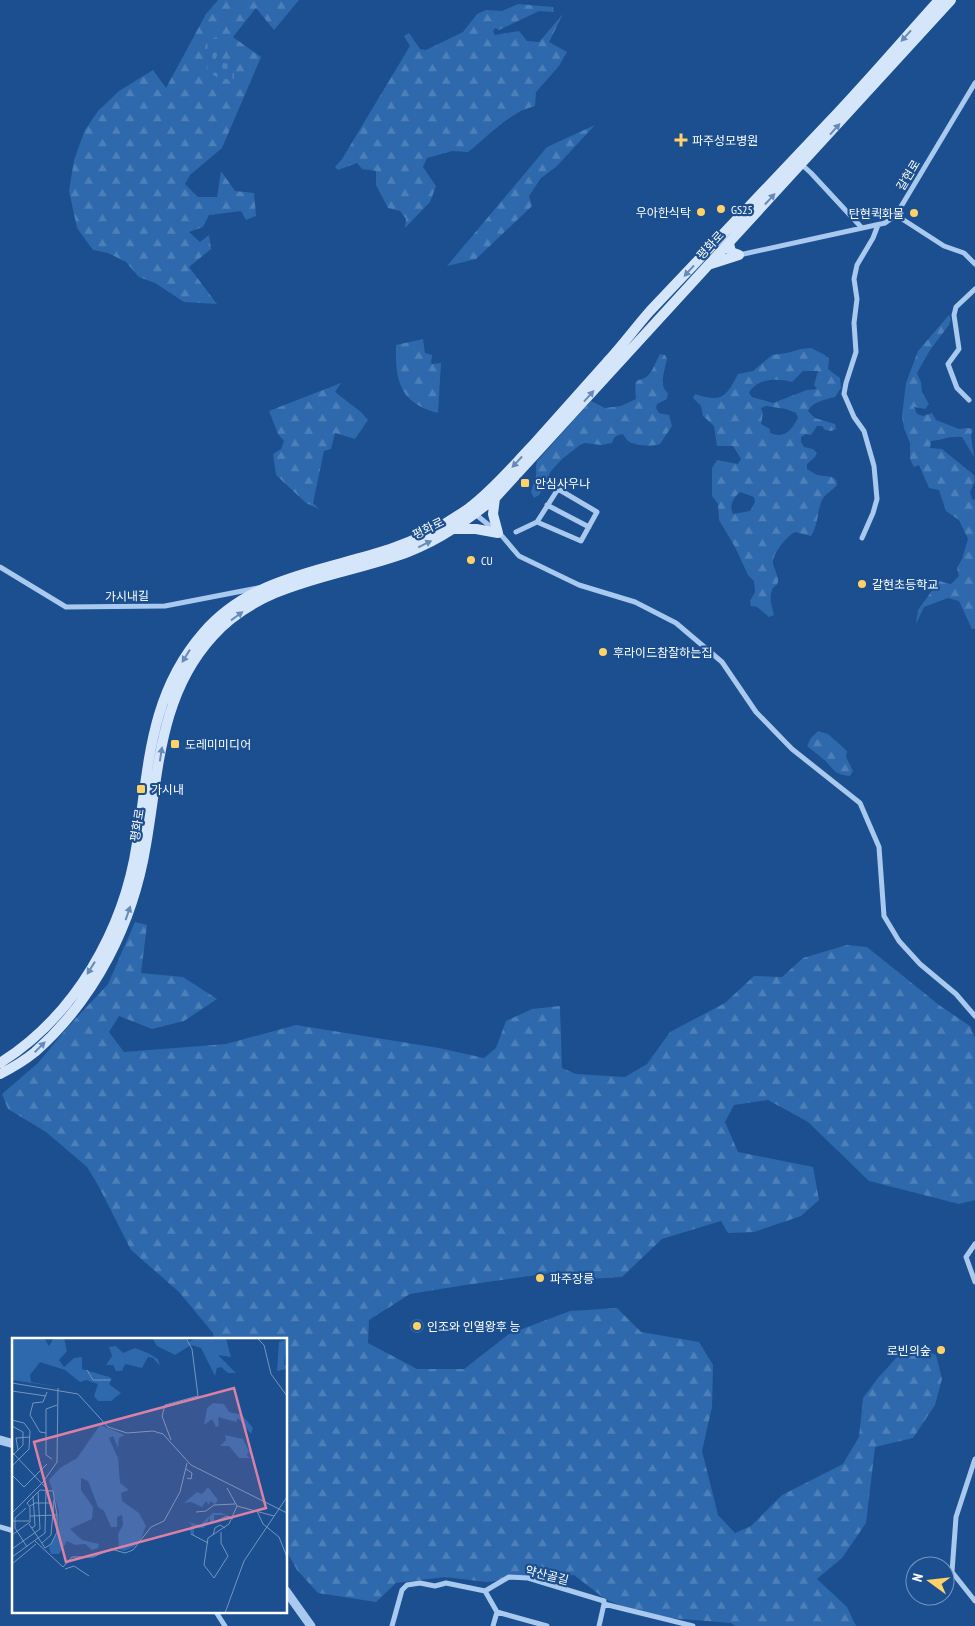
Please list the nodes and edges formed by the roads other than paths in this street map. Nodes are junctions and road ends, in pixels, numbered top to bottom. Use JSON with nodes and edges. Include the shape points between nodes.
{"nodes":[{"id":1,"x":938,"y":0,"type":"edge"},
{"id":2,"x":951,"y":0,"type":"edge"},
{"id":3,"x":975,"y":83,"type":"edge"},
{"id":4,"x":793,"y":158,"type":"junction"},
{"id":5,"x":802,"y":165,"type":"junction"},
{"id":6,"x":896,"y":215,"type":"junction"},
{"id":7,"x":878,"y":224,"type":"junction"},
{"id":8,"x":862,"y":228,"type":"junction"},
{"id":9,"x":729,"y":243,"type":"junction"},
{"id":10,"x":739,"y":255,"type":"junction"},
{"id":11,"x":975,"y":264,"type":"edge"},
{"id":12,"x":708,"y":266,"type":"junction"},
{"id":13,"x":975,"y":289,"type":"edge"},
{"id":14,"x":969,"y":400,"type":"dead end"},
{"id":15,"x":495,"y":498,"type":"junction"},
{"id":16,"x":547,"y":506,"type":"junction"},
{"id":17,"x":472,"y":511,"type":"junction"},
{"id":18,"x":536,"y":522,"type":"junction"},
{"id":19,"x":589,"y":527,"type":"junction"},
{"id":20,"x":454,"y":529,"type":"junction"},
{"id":21,"x":516,"y":532,"type":"dead end"},
{"id":22,"x":498,"y":533,"type":"junction"},
{"id":23,"x":862,"y":538,"type":"dead end"},
{"id":24,"x":0,"y":566,"type":"edge"},
{"id":25,"x":264,"y":587,"type":"junction"},
{"id":26,"x":975,"y":1016,"type":"edge"},
{"id":27,"x":0,"y":1063,"type":"edge"},
{"id":28,"x":0,"y":1074,"type":"edge"},
{"id":29,"x":975,"y":1244,"type":"edge"},
{"id":30,"x":975,"y":1282,"type":"edge"},
{"id":31,"x":975,"y":1459,"type":"edge"},
{"id":32,"x":485,"y":1591,"type":"junction"},
{"id":33,"x":288,"y":1594,"type":"edge"},
{"id":34,"x":975,"y":1601,"type":"edge"},
{"id":35,"x":604,"y":1604,"type":"junction"},
{"id":36,"x":497,"y":1612,"type":"junction"},
{"id":37,"x":217,"y":1614,"type":"edge"},
{"id":38,"x":225,"y":1626,"type":"edge"},
{"id":39,"x":311,"y":1626,"type":"edge"},
{"id":40,"x":392,"y":1626,"type":"edge"},
{"id":41,"x":493,"y":1626,"type":"edge"},
{"id":42,"x":547,"y":1626,"type":"edge"},
{"id":43,"x":599,"y":1626,"type":"edge"},
{"id":44,"x":693,"y":1626,"type":"edge"}],
"edges":[{"from":1,"to":4,"type":"main road","name":"평화로","one_way":true},
{"from":5,"to":2,"type":"main road","name":"평화로","one_way":true},
{"from":3,"to":6,"type":"street","name":"갈현로"},
{"from":4,"to":5,"type":"street"},
{"from":4,"to":17,"type":"main road","name":"평화로","one_way":true},
{"from":5,"to":8,"type":"street"},
{"from":9,"to":5,"type":"main road","name":"평화로","one_way":true},
{"from":6,"to":7,"type":"street"},
{"from":6,"to":11,"type":"street","via":[[944,246],[964,254]]},
{"from":7,"to":8,"type":"street"},
{"from":7,"to":23,"type":"street","via":[[857,264],[854,279],[856,352],[844,394],[864,431],[874,466],[877,499]]},
{"from":8,"to":10,"type":"street"},
{"from":9,"to":10,"type":"main road","via":[[731,252]]},
{"from":9,"to":12,"type":"main road","name":"평화로"},
{"from":10,"to":12,"type":"main road"},
{"from":15,"to":12,"type":"main road","name":"평화로","one_way":true},
{"from":13,"to":14,"type":"street","via":[[956,307],[954,315],[959,349],[948,364],[957,388]]},
{"from":15,"to":17,"type":"main road","name":"평화로"},
{"from":15,"to":22,"type":"main road","via":[[493,514]]},
{"from":16,"to":18,"type":"street"},
{"from":16,"to":19,"type":"street"},
{"from":16,"to":19,"type":"street","via":[[558,489],[597,512]]},
{"from":17,"to":20,"type":"main road","name":"평화로"},
{"from":17,"to":22,"type":"street"},
{"from":17,"to":25,"type":"main road","name":"평화로","via":[[392,548]]},
{"from":18,"to":19,"type":"street","via":[[581,541]]},
{"from":18,"to":21,"type":"street"},
{"from":20,"to":22,"type":"main road"},
{"from":28,"to":20,"type":"main road","name":"평화로","one_way":true,"via":[[35,1052],[64,1023],[99,976],[119,938],[142,866],[170,709],[188,670],[213,636],[238,614],[282,590],[400,554]]},
{"from":22,"to":26,"type":"street","via":[[518,556],[579,585],[635,602],[676,623],[722,662],[756,712],[792,749],[860,803],[879,847],[884,916],[899,941]]},
{"from":24,"to":25,"type":"street","name":"가시내길","via":[[66,607],[164,606]]},
{"from":25,"to":27,"type":"main road","name":"평화로","one_way":true,"via":[[221,614],[189,650],[175,673],[163,700],[153,737],[137,845],[121,907],[108,938],[79,988],[61,1010],[28,1044]]},
{"from":29,"to":30,"type":"street","via":[[966,1257]]},
{"from":31,"to":34,"type":"street","via":[[956,1516],[952,1572]]},
{"from":32,"to":35,"type":"street","name":"약산골길","via":[[509,1577],[528,1578],[604,1601]]},
{"from":32,"to":36,"type":"street"},
{"from":32,"to":40,"type":"street","via":[[446,1583],[406,1585]]},
{"from":33,"to":39,"type":"street"},
{"from":35,"to":43,"type":"street"},
{"from":35,"to":44,"type":"street","name":"약산골길"},
{"from":36,"to":41,"type":"street"},
{"from":36,"to":42,"type":"street"},
{"from":37,"to":38,"type":"street"}]}
